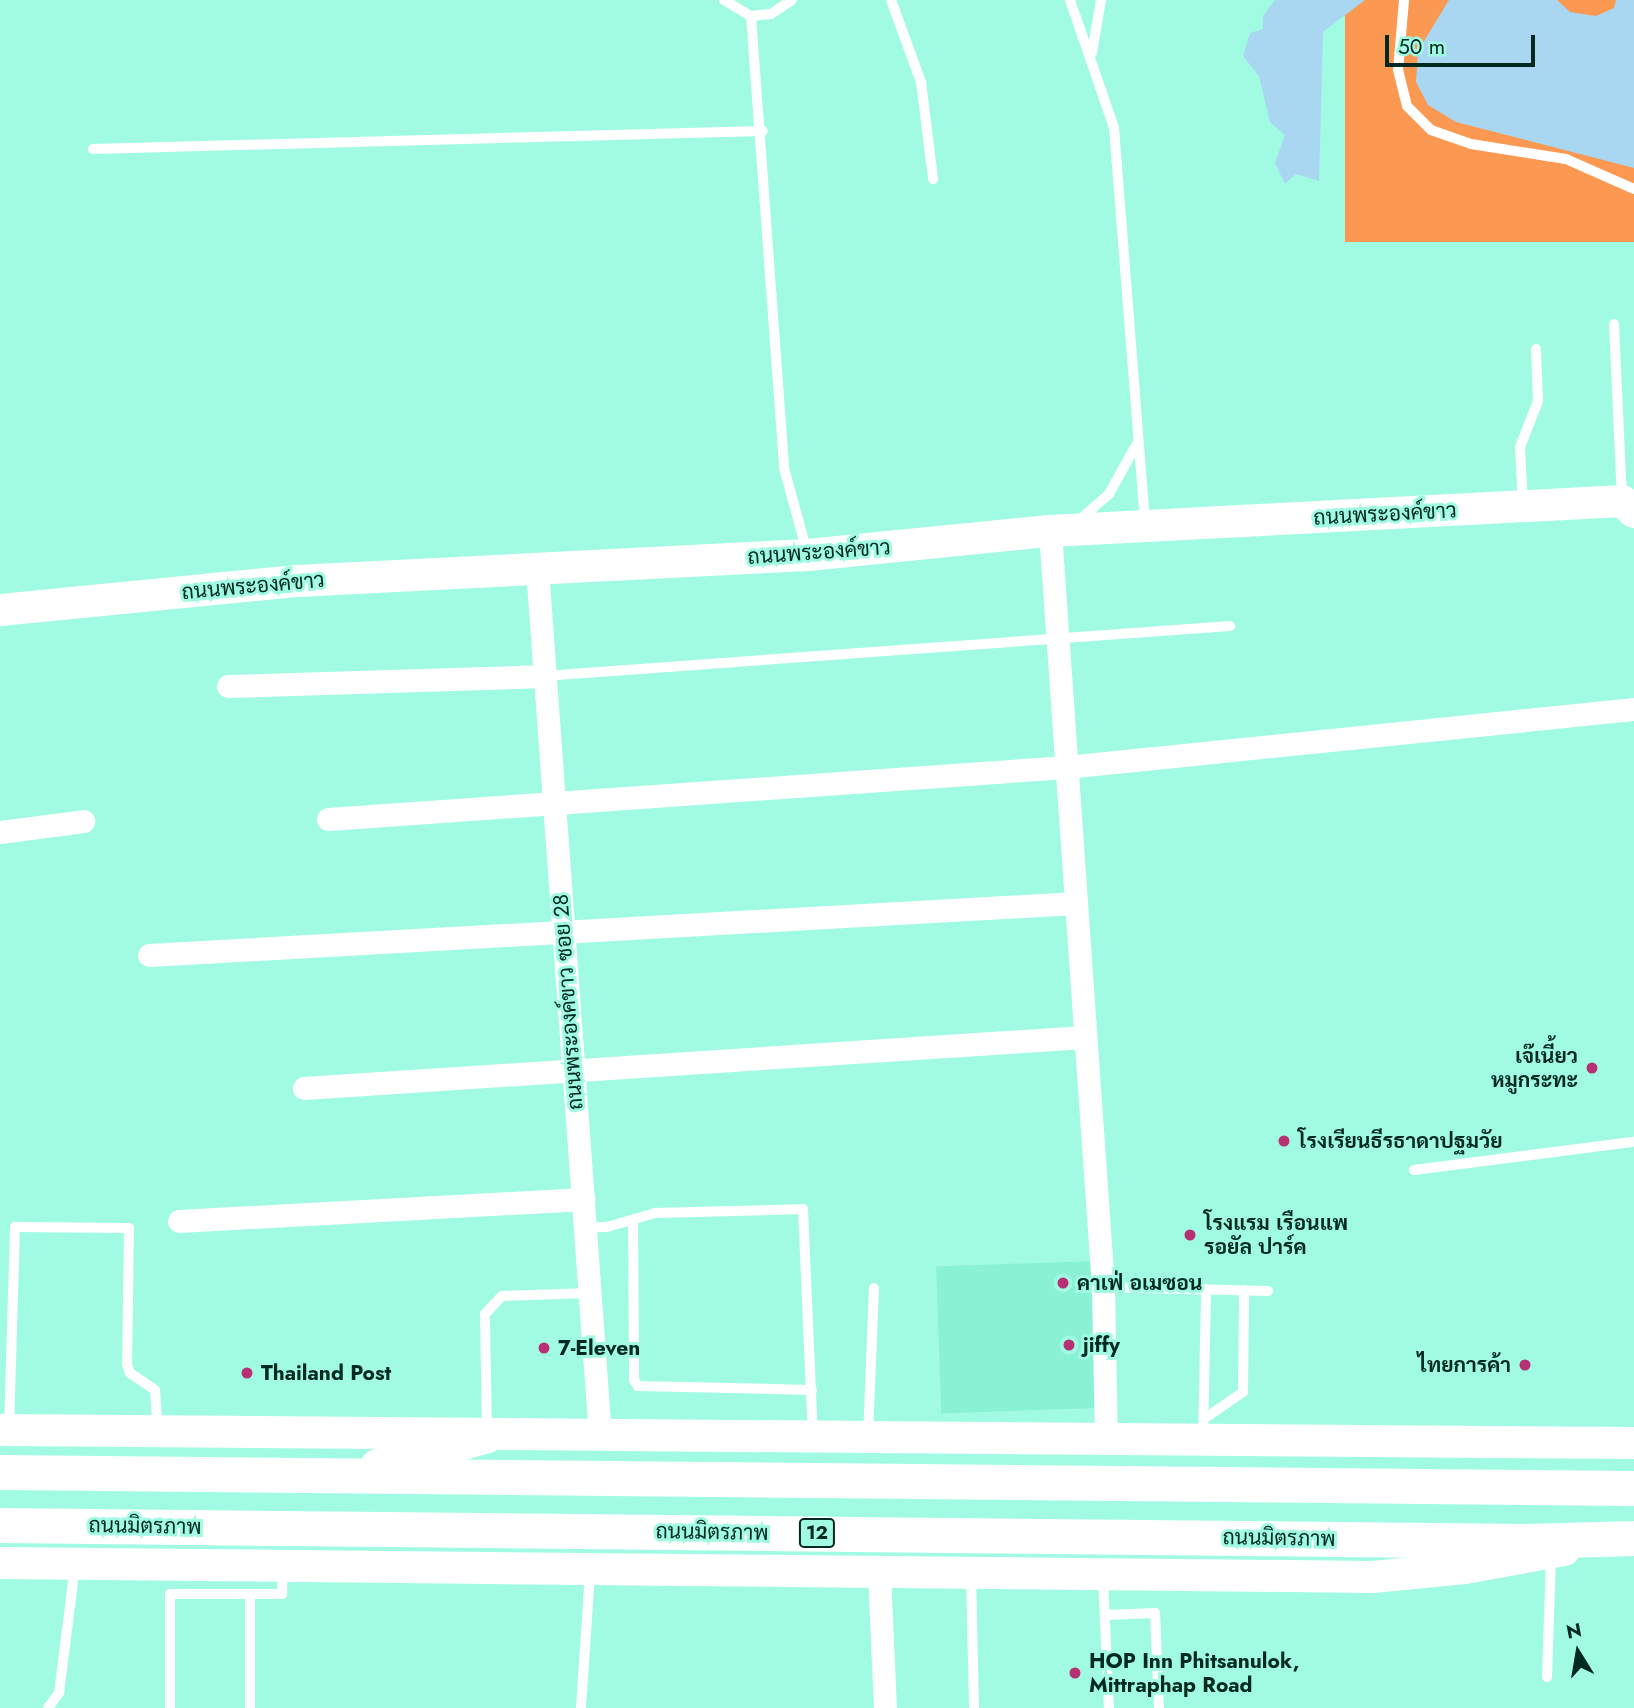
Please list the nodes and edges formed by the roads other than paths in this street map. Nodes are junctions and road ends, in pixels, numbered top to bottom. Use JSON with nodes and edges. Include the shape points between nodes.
{"nodes":[{"id":1,"x":724,"y":0,"type":"edge"},
{"id":2,"x":792,"y":0,"type":"edge"},
{"id":3,"x":891,"y":0,"type":"edge"},
{"id":4,"x":1070,"y":0,"type":"edge"},
{"id":5,"x":1101,"y":0,"type":"edge"},
{"id":6,"x":1404,"y":0,"type":"edge"},
{"id":7,"x":751,"y":16,"type":"junction"},
{"id":8,"x":1091,"y":53,"type":"junction"},
{"id":9,"x":763,"y":131,"type":"junction"},
{"id":10,"x":93,"y":149,"type":"dead end"},
{"id":11,"x":933,"y":179,"type":"dead end"},
{"id":12,"x":1634,"y":189,"type":"edge"},
{"id":13,"x":1615,"y":324,"type":"dead end"},
{"id":14,"x":1536,"y":349,"type":"dead end"},
{"id":15,"x":1136,"y":445,"type":"junction"},
{"id":16,"x":1523,"y":507,"type":"junction"},
{"id":17,"x":1628,"y":507,"type":"edge"},
{"id":18,"x":1146,"y":527,"type":"junction"},
{"id":19,"x":1059,"y":531,"type":"junction"},
{"id":20,"x":808,"y":555,"type":"junction"},
{"id":21,"x":537,"y":568,"type":"junction"},
{"id":22,"x":0,"y":610,"type":"edge"},
{"id":23,"x":1230,"y":626,"type":"dead end"},
{"id":24,"x":1056,"y":641,"type":"junction"},
{"id":25,"x":544,"y":676,"type":"junction"},
{"id":26,"x":228,"y":686,"type":"dead end"},
{"id":27,"x":1634,"y":709,"type":"edge"},
{"id":28,"x":1066,"y":767,"type":"junction"},
{"id":29,"x":554,"y":803,"type":"junction"},
{"id":30,"x":328,"y":819,"type":"dead end"},
{"id":31,"x":83,"y":821,"type":"dead end"},
{"id":32,"x":0,"y":832,"type":"edge"},
{"id":33,"x":1076,"y":903,"type":"junction"},
{"id":34,"x":563,"y":931,"type":"junction"},
{"id":35,"x":149,"y":955,"type":"dead end"},
{"id":36,"x":1085,"y":1037,"type":"junction"},
{"id":37,"x":573,"y":1070,"type":"junction"},
{"id":38,"x":304,"y":1088,"type":"dead end"},
{"id":39,"x":1634,"y":1142,"type":"edge"},
{"id":40,"x":1413,"y":1170,"type":"dead end"},
{"id":41,"x":583,"y":1199,"type":"junction"},
{"id":42,"x":634,"y":1220,"type":"junction"},
{"id":43,"x":178,"y":1222,"type":"dead end"},
{"id":44,"x":585,"y":1228,"type":"junction"},
{"id":45,"x":1103,"y":1287,"type":"junction"},
{"id":46,"x":874,"y":1288,"type":"dead end"},
{"id":47,"x":1206,"y":1289,"type":"junction"},
{"id":48,"x":1244,"y":1290,"type":"junction"},
{"id":49,"x":1268,"y":1291,"type":"dead end"},
{"id":50,"x":590,"y":1293,"type":"junction"},
{"id":51,"x":811,"y":1390,"type":"junction"},
{"id":52,"x":5,"y":1430,"type":"edge"},
{"id":53,"x":1204,"y":1430,"type":"junction"},
{"id":54,"x":158,"y":1432,"type":"junction"},
{"id":55,"x":487,"y":1435,"type":"junction"},
{"id":56,"x":600,"y":1436,"type":"junction"},
{"id":57,"x":813,"y":1438,"type":"junction"},
{"id":58,"x":868,"y":1438,"type":"junction"},
{"id":59,"x":1106,"y":1441,"type":"junction"},
{"id":60,"x":1634,"y":1443,"type":"edge"},
{"id":61,"x":0,"y":1472,"type":"edge"},
{"id":62,"x":127,"y":1474,"type":"junction"},
{"id":63,"x":340,"y":1476,"type":"junction"},
{"id":64,"x":1293,"y":1486,"type":"junction"},
{"id":65,"x":1634,"y":1488,"type":"edge"},
{"id":66,"x":0,"y":1525,"type":"edge"},
{"id":67,"x":126,"y":1526,"type":"junction"},
{"id":68,"x":443,"y":1529,"type":"junction"},
{"id":69,"x":1618,"y":1539,"type":"edge"},
{"id":70,"x":1551,"y":1554,"type":"junction"},
{"id":71,"x":0,"y":1563,"type":"edge"},
{"id":72,"x":75,"y":1564,"type":"junction"},
{"id":73,"x":283,"y":1566,"type":"junction"},
{"id":74,"x":591,"y":1569,"type":"junction"},
{"id":75,"x":879,"y":1572,"type":"junction"},
{"id":76,"x":971,"y":1573,"type":"junction"},
{"id":77,"x":1103,"y":1574,"type":"junction"},
{"id":78,"x":250,"y":1594,"type":"junction"},
{"id":79,"x":1105,"y":1615,"type":"junction"},
{"id":80,"x":1546,"y":1677,"type":"dead end"},
{"id":81,"x":48,"y":1708,"type":"edge"},
{"id":82,"x":170,"y":1708,"type":"edge"},
{"id":83,"x":250,"y":1708,"type":"edge"},
{"id":84,"x":581,"y":1708,"type":"edge"},
{"id":85,"x":885,"y":1708,"type":"edge"},
{"id":86,"x":974,"y":1708,"type":"edge"},
{"id":87,"x":1109,"y":1708,"type":"edge"},
{"id":88,"x":1159,"y":1708,"type":"edge"}],
"edges":[{"from":1,"to":7,"type":"lane"},
{"from":2,"to":7,"type":"lane","via":[[771,14]]},
{"from":3,"to":11,"type":"lane","via":[[921,82]]},
{"from":4,"to":8,"type":"lane","via":[[1072,18]]},
{"from":5,"to":8,"type":"lane"},
{"from":6,"to":12,"type":"lane","via":[[1398,70],[1407,106],[1431,130],[1471,144],[1566,159]]},
{"from":7,"to":9,"type":"lane"},
{"from":8,"to":15,"type":"lane","via":[[1114,128]]},
{"from":9,"to":10,"type":"lane"},
{"from":9,"to":20,"type":"lane","via":[[784,468]]},
{"from":13,"to":17,"type":"lane"},
{"from":14,"to":16,"type":"lane","via":[[1538,401],[1520,447]]},
{"from":15,"to":18,"type":"lane"},
{"from":15,"to":19,"type":"lane","via":[[1109,494]]},
{"from":16,"to":17,"type":"main road","name":"ถนนพระองค์ขาว"},
{"from":16,"to":18,"type":"main road","name":"ถนนพระองค์ขาว"},
{"from":18,"to":19,"type":"main road","name":"ถนนพระองค์ขาว"},
{"from":19,"to":20,"type":"main road","name":"ถนนพระองค์ขาว"},
{"from":19,"to":24,"type":"street"},
{"from":20,"to":21,"type":"main road","name":"ถนนพระองค์ขาว"},
{"from":21,"to":22,"type":"main road","name":"ถนนพระองค์ขาว","via":[[298,581]]},
{"from":21,"to":25,"type":"street","name":"ถนนพระองค์ขาว ซอย 28"},
{"from":23,"to":24,"type":"lane"},
{"from":24,"to":25,"type":"lane"},
{"from":24,"to":28,"type":"street"},
{"from":25,"to":26,"type":"street"},
{"from":25,"to":29,"type":"street","name":"ถนนพระองค์ขาว ซอย 28"},
{"from":27,"to":28,"type":"street"},
{"from":28,"to":29,"type":"street"},
{"from":28,"to":33,"type":"street"},
{"from":29,"to":30,"type":"street"},
{"from":29,"to":34,"type":"street","name":"ถนนพระองค์ขาว ซอย 28"},
{"from":31,"to":32,"type":"street"},
{"from":33,"to":34,"type":"street"},
{"from":33,"to":36,"type":"street"},
{"from":34,"to":35,"type":"street"},
{"from":34,"to":37,"type":"street","name":"ถนนพระองค์ขาว ซอย 28"},
{"from":36,"to":37,"type":"street"},
{"from":36,"to":45,"type":"street"},
{"from":37,"to":38,"type":"street"},
{"from":37,"to":41,"type":"street","name":"ถนนพระองค์ขาว ซอย 28"},
{"from":39,"to":40,"type":"lane"},
{"from":41,"to":43,"type":"street"},
{"from":41,"to":44,"type":"street","name":"ถนนพระองค์ขาว ซอย 28"},
{"from":42,"to":44,"type":"lane"},
{"from":42,"to":51,"type":"lane","via":[[634,1380],[638,1386]]},
{"from":42,"to":51,"type":"lane","via":[[655,1213],[803,1209]]},
{"from":44,"to":50,"type":"street","name":"ถนนพระองค์ขาว ซอย 28"},
{"from":45,"to":47,"type":"lane"},
{"from":45,"to":59,"type":"street"},
{"from":46,"to":58,"type":"lane"},
{"from":47,"to":48,"type":"lane"},
{"from":47,"to":53,"type":"lane"},
{"from":48,"to":49,"type":"lane"},
{"from":48,"to":53,"type":"lane","via":[[1242,1392]]},
{"from":50,"to":55,"type":"lane","via":[[502,1296],[485,1314]]},
{"from":50,"to":56,"type":"street","name":"ถนนพระองค์ขาว ซอย 28"},
{"from":51,"to":57,"type":"lane"},
{"from":52,"to":54,"type":"main road"},
{"from":52,"to":54,"type":"lane","via":[[15,1227],[129,1228],[127,1364],[130,1373],[155,1390]]},
{"from":53,"to":59,"type":"main road"},
{"from":53,"to":60,"type":"main road"},
{"from":53,"to":64,"type":"main road"},
{"from":54,"to":55,"type":"main road"},
{"from":55,"to":56,"type":"main road"},
{"from":55,"to":63,"type":"main road"},
{"from":56,"to":57,"type":"main road"},
{"from":57,"to":58,"type":"main road"},
{"from":58,"to":59,"type":"main road"},
{"from":61,"to":62,"type":"main road"},
{"from":62,"to":63,"type":"main road"},
{"from":62,"to":67,"type":"main road"},
{"from":63,"to":64,"type":"main road"},
{"from":64,"to":65,"type":"main road"},
{"from":66,"to":67,"type":"main road","name":"ถนนมิตรภาพ","number":"12"},
{"from":67,"to":68,"type":"main road","name":"ถนนมิตรภาพ","number":"12"},
{"from":68,"to":69,"type":"main road","name":"ถนนมิตรภาพ","number":"12"},
{"from":68,"to":74,"type":"main road"},
{"from":69,"to":70,"type":"main road"},
{"from":70,"to":77,"type":"main road","via":[[1373,1577]]},
{"from":70,"to":80,"type":"lane"},
{"from":71,"to":72,"type":"main road"},
{"from":72,"to":73,"type":"main road"},
{"from":72,"to":81,"type":"lane","via":[[60,1693]]},
{"from":73,"to":74,"type":"main road"},
{"from":73,"to":78,"type":"lane","via":[[282,1594]]},
{"from":74,"to":75,"type":"main road"},
{"from":74,"to":84,"type":"lane"},
{"from":75,"to":76,"type":"main road"},
{"from":75,"to":85,"type":"street"},
{"from":76,"to":77,"type":"main road"},
{"from":76,"to":86,"type":"lane"},
{"from":77,"to":79,"type":"lane"},
{"from":78,"to":82,"type":"lane","via":[[170,1594]]},
{"from":78,"to":83,"type":"lane"},
{"from":79,"to":87,"type":"lane"},
{"from":79,"to":88,"type":"lane","via":[[1155,1613]]}]}
